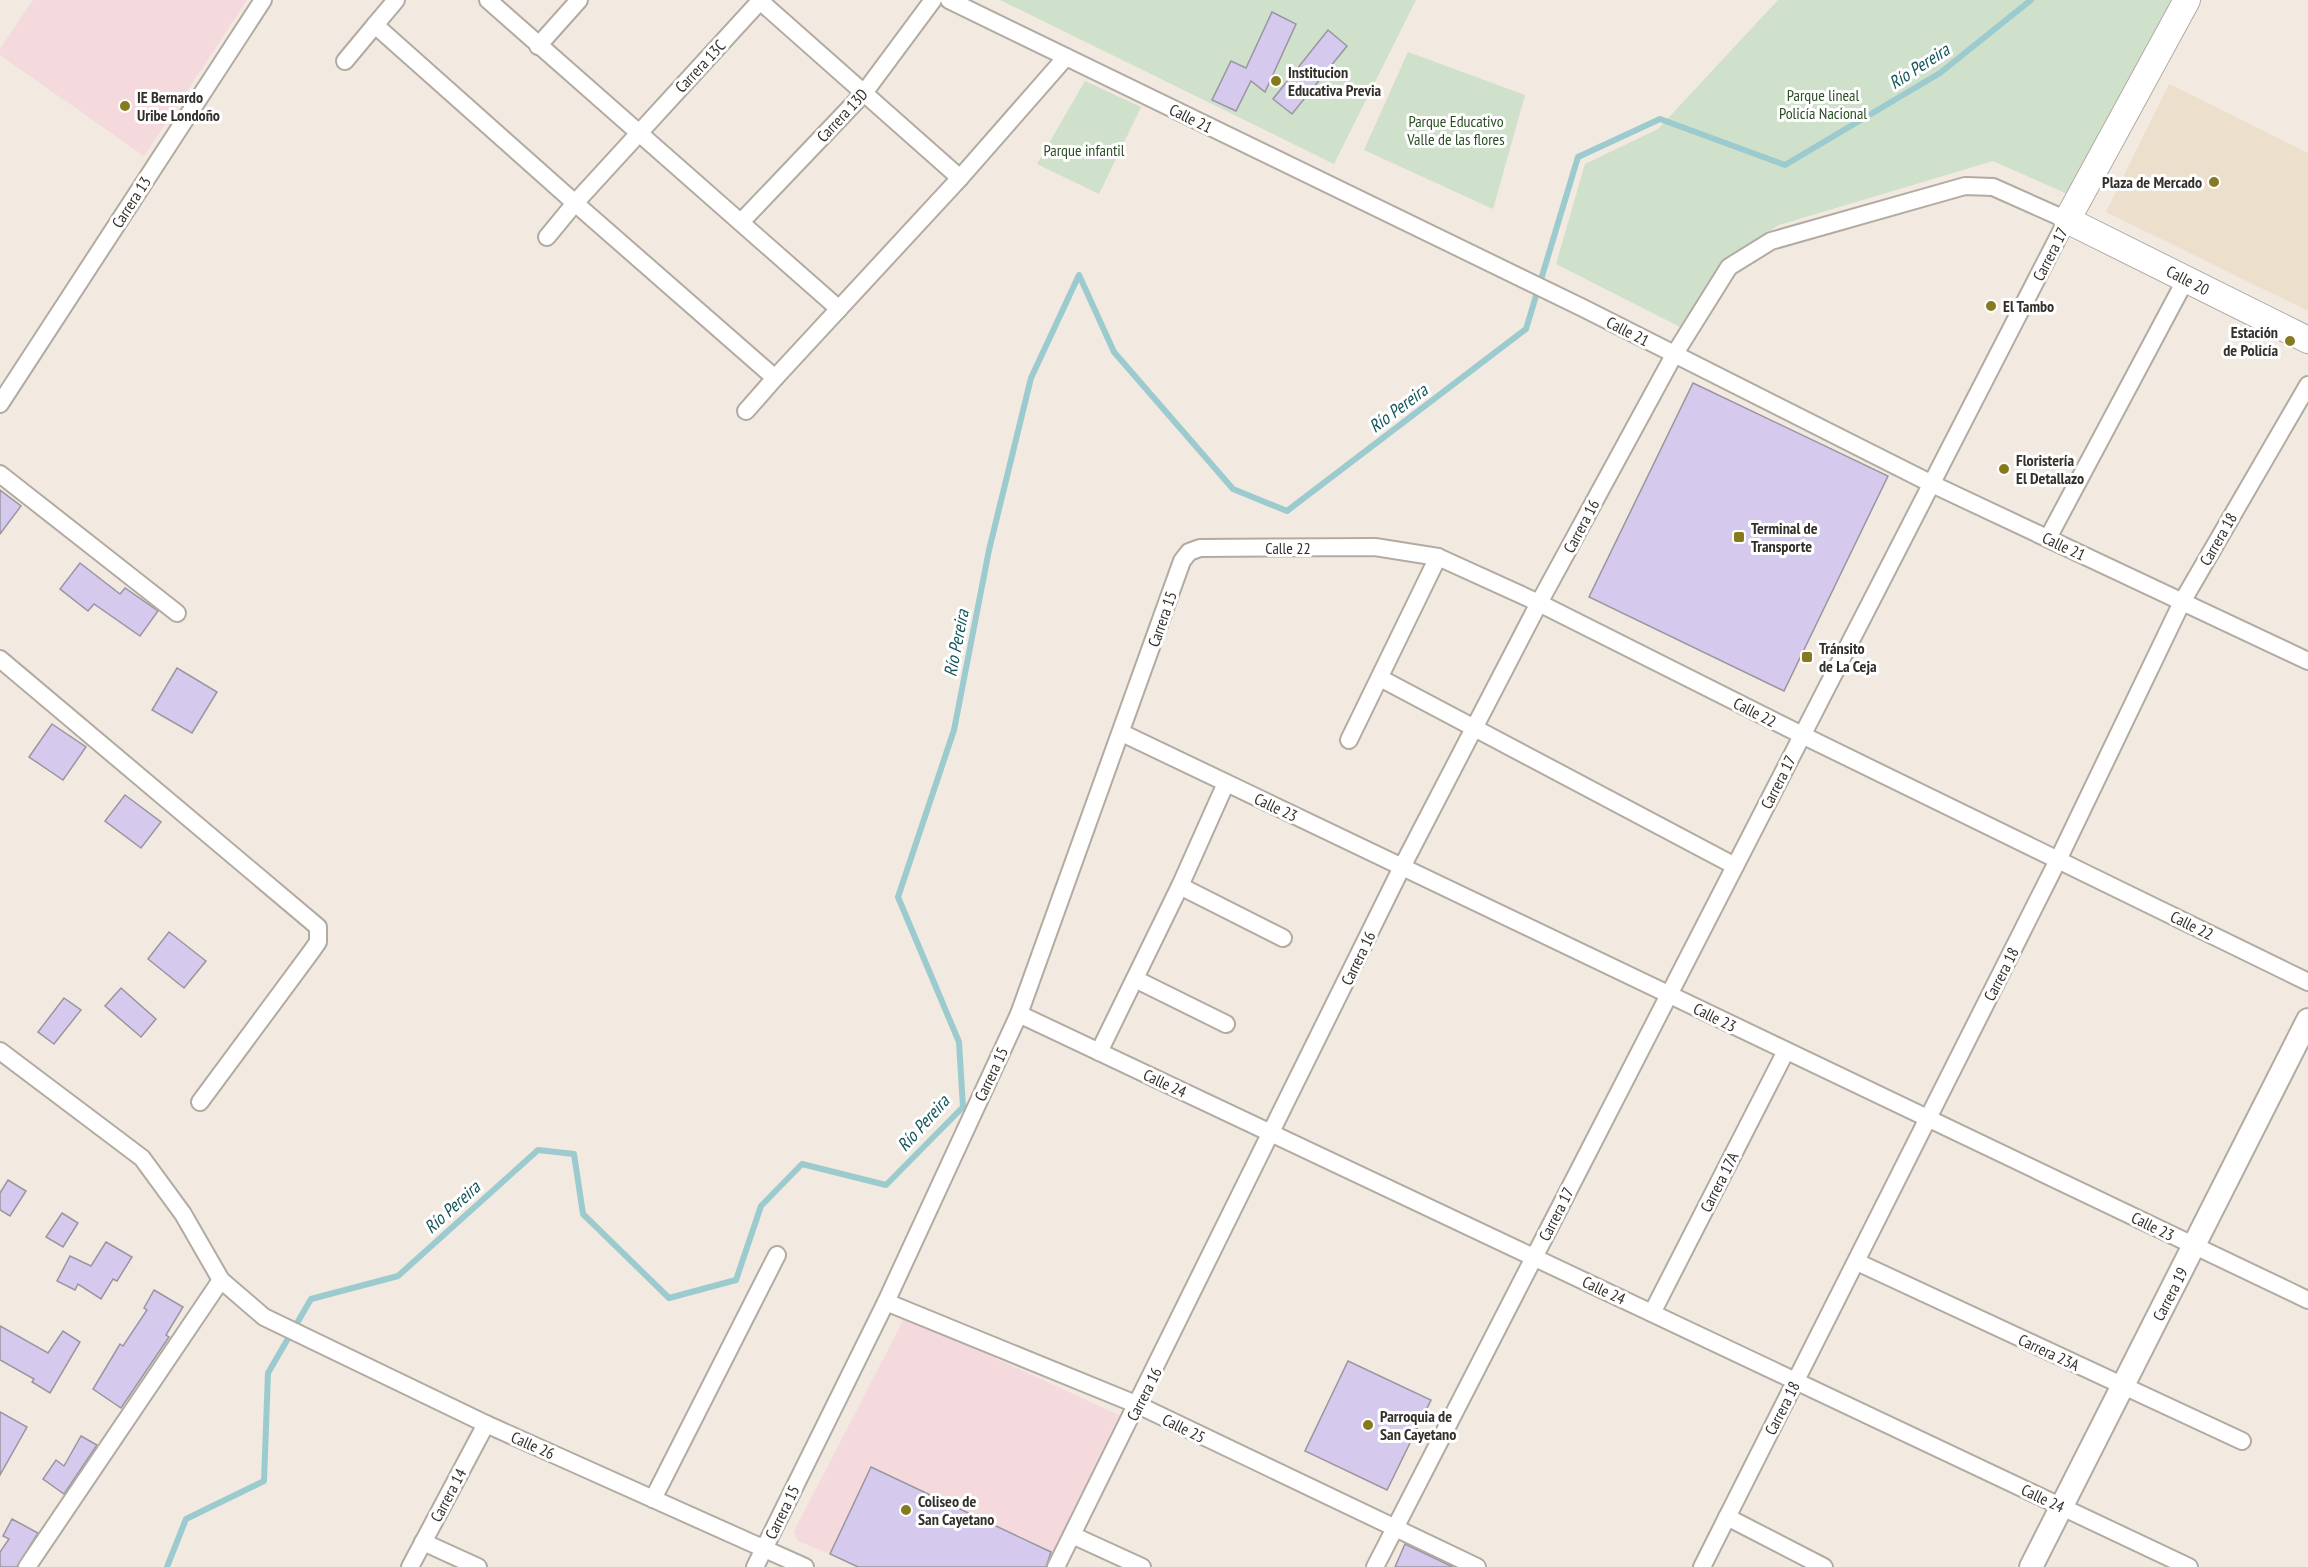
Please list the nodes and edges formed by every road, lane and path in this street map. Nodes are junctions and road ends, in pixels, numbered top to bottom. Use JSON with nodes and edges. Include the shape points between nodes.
{"nodes":[{"id":1,"x":263,"y":0,"type":"edge"},
{"id":2,"x":396,"y":0,"type":"edge"},
{"id":3,"x":488,"y":0,"type":"edge"},
{"id":4,"x":579,"y":0,"type":"edge"},
{"id":5,"x":933,"y":0,"type":"edge"},
{"id":6,"x":949,"y":0,"type":"edge"},
{"id":7,"x":2187,"y":0,"type":"edge"},
{"id":8,"x":761,"y":1,"type":"edge"},
{"id":9,"x":375,"y":25,"type":"junction"},
{"id":10,"x":538,"y":46,"type":"junction"},
{"id":11,"x":1066,"y":57,"type":"junction"},
{"id":12,"x":345,"y":61,"type":"dead end"},
{"id":13,"x":864,"y":93,"type":"junction"},
{"id":14,"x":639,"y":132,"type":"junction"},
{"id":15,"x":960,"y":178,"type":"junction"},
{"id":16,"x":575,"y":203,"type":"junction"},
{"id":17,"x":2067,"y":220,"type":"junction"},
{"id":18,"x":741,"y":222,"type":"junction"},
{"id":19,"x":547,"y":237,"type":"dead end"},
{"id":20,"x":2186,"y":279,"type":"junction"},
{"id":21,"x":839,"y":309,"type":"junction"},
{"id":22,"x":2308,"y":340,"type":"edge"},
{"id":23,"x":1674,"y":355,"type":"junction"},
{"id":24,"x":776,"y":378,"type":"junction"},
{"id":25,"x":2308,"y":385,"type":"edge"},
{"id":26,"x":0,"y":404,"type":"edge"},
{"id":27,"x":746,"y":411,"type":"dead end"},
{"id":28,"x":0,"y":474,"type":"edge"},
{"id":29,"x":1932,"y":484,"type":"junction"},
{"id":30,"x":2048,"y":538,"type":"junction"},
{"id":31,"x":1437,"y":557,"type":"junction"},
{"id":32,"x":1182,"y":561,"type":"joint"},
{"id":33,"x":2182,"y":602,"type":"junction"},
{"id":34,"x":1539,"y":603,"type":"junction"},
{"id":35,"x":177,"y":613,"type":"dead end"},
{"id":36,"x":0,"y":659,"type":"edge"},
{"id":37,"x":2308,"y":661,"type":"edge"},
{"id":38,"x":1380,"y":678,"type":"junction"},
{"id":39,"x":1475,"y":727,"type":"junction"},
{"id":40,"x":1122,"y":734,"type":"junction"},
{"id":41,"x":1802,"y":735,"type":"junction"},
{"id":42,"x":1349,"y":740,"type":"dead end"},
{"id":43,"x":1226,"y":783,"type":"junction"},
{"id":44,"x":2058,"y":860,"type":"junction"},
{"id":45,"x":1735,"y":866,"type":"junction"},
{"id":46,"x":1402,"y":867,"type":"junction"},
{"id":47,"x":1180,"y":886,"type":"junction"},
{"id":48,"x":1283,"y":938,"type":"dead end"},
{"id":49,"x":1135,"y":979,"type":"junction"},
{"id":50,"x":2308,"y":982,"type":"edge"},
{"id":51,"x":1669,"y":995,"type":"junction"},
{"id":52,"x":1019,"y":1014,"type":"junction"},
{"id":53,"x":2308,"y":1020,"type":"edge"},
{"id":54,"x":1226,"y":1024,"type":"dead end"},
{"id":55,"x":0,"y":1051,"type":"edge"},
{"id":56,"x":1786,"y":1051,"type":"junction"},
{"id":57,"x":1100,"y":1052,"type":"junction"},
{"id":58,"x":200,"y":1102,"type":"dead end"},
{"id":59,"x":1929,"y":1119,"type":"junction"},
{"id":60,"x":1273,"y":1134,"type":"junction"},
{"id":61,"x":2194,"y":1246,"type":"junction"},
{"id":62,"x":777,"y":1255,"type":"dead end"},
{"id":63,"x":1534,"y":1257,"type":"junction"},
{"id":64,"x":1857,"y":1262,"type":"junction"},
{"id":65,"x":221,"y":1280,"type":"junction"},
{"id":66,"x":2308,"y":1300,"type":"edge"},
{"id":67,"x":886,"y":1302,"type":"junction"},
{"id":68,"x":1652,"y":1313,"type":"junction"},
{"id":69,"x":1796,"y":1381,"type":"junction"},
{"id":70,"x":2123,"y":1386,"type":"junction"},
{"id":71,"x":1138,"y":1405,"type":"junction"},
{"id":72,"x":486,"y":1424,"type":"junction"},
{"id":73,"x":2242,"y":1441,"type":"dead end"},
{"id":74,"x":653,"y":1499,"type":"junction"},
{"id":75,"x":2062,"y":1507,"type":"junction"},
{"id":76,"x":1727,"y":1517,"type":"junction"},
{"id":77,"x":1394,"y":1528,"type":"junction"},
{"id":78,"x":1072,"y":1535,"type":"junction"},
{"id":79,"x":423,"y":1542,"type":"junction"},
{"id":80,"x":765,"y":1548,"type":"junction"},
{"id":81,"x":27,"y":1567,"type":"edge"},
{"id":82,"x":410,"y":1567,"type":"edge"},
{"id":83,"x":478,"y":1567,"type":"edge"},
{"id":84,"x":755,"y":1567,"type":"edge"},
{"id":85,"x":805,"y":1567,"type":"edge"},
{"id":86,"x":1056,"y":1567,"type":"edge"},
{"id":87,"x":1142,"y":1567,"type":"edge"},
{"id":88,"x":1375,"y":1567,"type":"edge"},
{"id":89,"x":1478,"y":1567,"type":"edge"},
{"id":90,"x":1702,"y":1567,"type":"edge"},
{"id":91,"x":1824,"y":1567,"type":"edge"},
{"id":92,"x":2031,"y":1567,"type":"edge"},
{"id":93,"x":2189,"y":1567,"type":"edge"}],
"edges":[{"from":1,"to":26,"type":"street","name":"Carrera 13"},
{"from":2,"to":9,"type":"street"},
{"from":3,"to":10,"type":"street"},
{"from":4,"to":10,"type":"street"},
{"from":5,"to":13,"type":"street","name":"Carrera 13D"},
{"from":6,"to":11,"type":"street","name":"Calle 21"},
{"from":7,"to":17,"type":"main road","name":"Carrera 17"},
{"from":8,"to":13,"type":"street"},
{"from":8,"to":14,"type":"street","name":"Carrera 13C"},
{"from":9,"to":12,"type":"street"},
{"from":9,"to":16,"type":"street"},
{"from":10,"to":14,"type":"street"},
{"from":11,"to":15,"type":"street"},
{"from":11,"to":23,"type":"street","name":"Calle 21"},
{"from":13,"to":15,"type":"street"},
{"from":13,"to":18,"type":"street","name":"Carrera 13D"},
{"from":14,"to":16,"type":"street","name":"Carrera 13C"},
{"from":14,"to":18,"type":"street"},
{"from":15,"to":21,"type":"street"},
{"from":16,"to":19,"type":"street","name":"Carrera 13C"},
{"from":16,"to":24,"type":"street"},
{"from":17,"to":20,"type":"main road","name":"Calle 20"},
{"from":17,"to":23,"type":"street","name":"Carrera 16","via":[[1993,186],[1965,186],[1771,241],[1729,267]]},
{"from":17,"to":29,"type":"street","name":"Carrera 17"},
{"from":18,"to":21,"type":"street"},
{"from":20,"to":22,"type":"main road","name":"Calle 20"},
{"from":20,"to":30,"type":"street"},
{"from":21,"to":24,"type":"street"},
{"from":23,"to":29,"type":"street","name":"Calle 21"},
{"from":23,"to":34,"type":"street","name":"Carrera 16"},
{"from":24,"to":27,"type":"street"},
{"from":25,"to":33,"type":"street","name":"Carrera 18"},
{"from":28,"to":35,"type":"street"},
{"from":29,"to":30,"type":"street","name":"Calle 21"},
{"from":29,"to":41,"type":"street","name":"Carrera 17"},
{"from":30,"to":33,"type":"street","name":"Calle 21"},
{"from":31,"to":32,"type":"street","name":"Calle 22","via":[[1375,547],[1200,548],[1189,552]]},
{"from":31,"to":34,"type":"street","name":"Calle 22"},
{"from":31,"to":38,"type":"street"},
{"from":32,"to":40,"type":"street","name":"Carrera 15"},
{"from":33,"to":37,"type":"street","name":"Calle 21"},
{"from":33,"to":44,"type":"street","name":"Carrera 18"},
{"from":34,"to":39,"type":"street","name":"Carrera 16"},
{"from":34,"to":41,"type":"street","name":"Calle 22"},
{"from":36,"to":58,"type":"street","via":[[318,927],[318,942]]},
{"from":38,"to":39,"type":"street"},
{"from":38,"to":42,"type":"street"},
{"from":39,"to":45,"type":"street"},
{"from":39,"to":46,"type":"street","name":"Carrera 16"},
{"from":40,"to":43,"type":"street","name":"Calle 23"},
{"from":40,"to":52,"type":"street","name":"Carrera 15"},
{"from":41,"to":44,"type":"street","name":"Calle 22"},
{"from":41,"to":45,"type":"street","name":"Carrera 17"},
{"from":43,"to":46,"type":"street","name":"Calle 23"},
{"from":43,"to":47,"type":"street"},
{"from":44,"to":50,"type":"street","name":"Calle 22"},
{"from":44,"to":59,"type":"street","name":"Carrera 18"},
{"from":45,"to":51,"type":"street","name":"Carrera 17"},
{"from":46,"to":51,"type":"street","name":"Calle 23"},
{"from":46,"to":60,"type":"street","name":"Carrera 16"},
{"from":47,"to":48,"type":"street"},
{"from":47,"to":49,"type":"street"},
{"from":49,"to":54,"type":"street"},
{"from":49,"to":57,"type":"street"},
{"from":51,"to":56,"type":"street","name":"Calle 23"},
{"from":51,"to":63,"type":"street","name":"Carrera 17"},
{"from":52,"to":57,"type":"street","name":"Calle 24"},
{"from":52,"to":67,"type":"street","name":"Carrera 15"},
{"from":53,"to":61,"type":"main road","name":"Carrera 19"},
{"from":55,"to":65,"type":"street","name":"Calle 26","via":[[142,1158],[183,1214]]},
{"from":56,"to":59,"type":"street","name":"Calle 23"},
{"from":56,"to":68,"type":"street","name":"Carrera 17A"},
{"from":57,"to":60,"type":"street","name":"Calle 24"},
{"from":59,"to":61,"type":"street","name":"Calle 23"},
{"from":59,"to":64,"type":"street","name":"Carrera 18"},
{"from":60,"to":63,"type":"street","name":"Calle 24"},
{"from":60,"to":71,"type":"street","name":"Carrera 16"},
{"from":61,"to":66,"type":"street","name":"Calle 23"},
{"from":61,"to":70,"type":"main road","name":"Carrera 19"},
{"from":62,"to":74,"type":"street"},
{"from":63,"to":68,"type":"street","name":"Calle 24"},
{"from":63,"to":77,"type":"street","name":"Carrera 17"},
{"from":64,"to":69,"type":"street","name":"Carrera 18"},
{"from":64,"to":70,"type":"street","name":"Carrera 23A"},
{"from":65,"to":72,"type":"street","name":"Calle 26","via":[[264,1317]]},
{"from":65,"to":81,"type":"street"},
{"from":67,"to":71,"type":"street","name":"Calle 25"},
{"from":67,"to":80,"type":"street","name":"Carrera 15"},
{"from":68,"to":69,"type":"street","name":"Calle 24"},
{"from":69,"to":75,"type":"street","name":"Calle 24"},
{"from":69,"to":76,"type":"street","name":"Carrera 18"},
{"from":70,"to":73,"type":"street","name":"Carrera 23A"},
{"from":70,"to":75,"type":"main road","name":"Carrera 19"},
{"from":71,"to":77,"type":"street","name":"Calle 25"},
{"from":71,"to":78,"type":"street","name":"Carrera 16"},
{"from":72,"to":74,"type":"street","name":"Calle 26"},
{"from":72,"to":79,"type":"street","name":"Carrera 14"},
{"from":74,"to":80,"type":"street","name":"Calle 26"},
{"from":75,"to":92,"type":"main road","name":"Carrera 19"},
{"from":75,"to":93,"type":"street","name":"Calle 24"},
{"from":76,"to":90,"type":"street","name":"Carrera 18"},
{"from":76,"to":91,"type":"street"},
{"from":77,"to":88,"type":"street","name":"Carrera 17"},
{"from":77,"to":89,"type":"street","name":"Calle 25"},
{"from":78,"to":86,"type":"street","name":"Carrera 16"},
{"from":78,"to":87,"type":"street"},
{"from":79,"to":82,"type":"street","name":"Carrera 14"},
{"from":79,"to":83,"type":"street"},
{"from":80,"to":84,"type":"street","name":"Carrera 15"},
{"from":80,"to":85,"type":"street","name":"Calle 26"}]}
